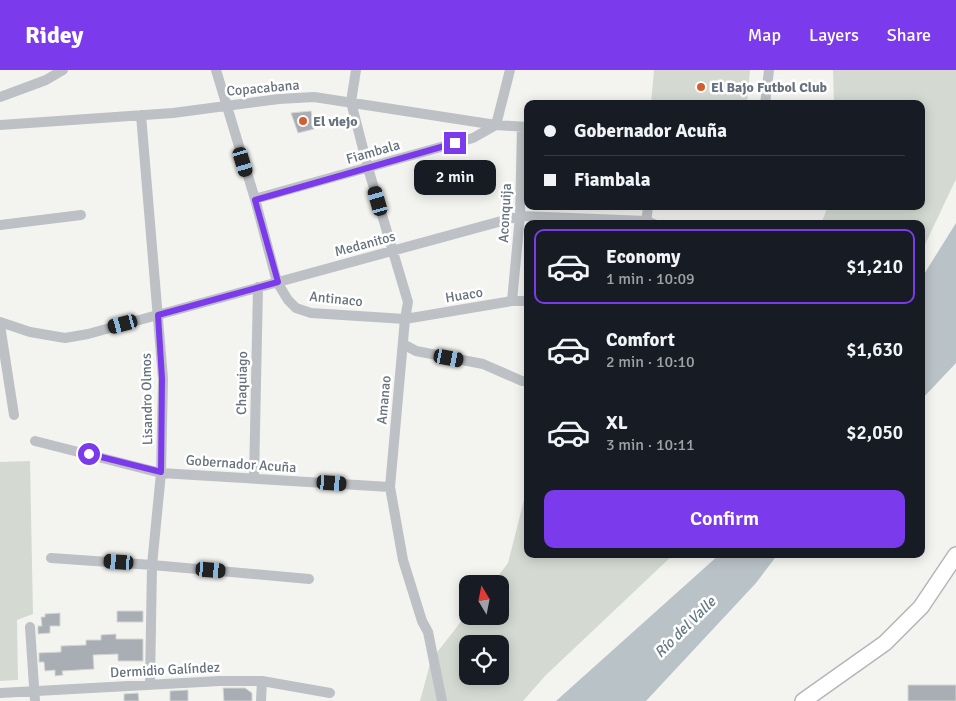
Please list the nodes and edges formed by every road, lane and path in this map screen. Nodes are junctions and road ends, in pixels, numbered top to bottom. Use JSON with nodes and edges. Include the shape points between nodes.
{"nodes":[{"id":1,"x":63,"y":70,"type":"edge"},
{"id":2,"x":216,"y":70,"type":"edge"},
{"id":3,"x":356,"y":70,"type":"edge"},
{"id":4,"x":510,"y":70,"type":"edge"},
{"id":5,"x":768,"y":70,"type":"edge"},
{"id":6,"x":0,"y":97,"type":"edge"},
{"id":7,"x":765,"y":100,"type":"edge"},
{"id":8,"x":351,"y":102,"type":"junction"},
{"id":9,"x":226,"y":105,"type":"junction"},
{"id":10,"x":141,"y":115,"type":"junction"},
{"id":11,"x":0,"y":125,"type":"edge"},
{"id":12,"x":496,"y":125,"type":"junction"},
{"id":13,"x":524,"y":127,"type":"edge"},
{"id":14,"x":524,"y":145,"type":"edge"},
{"id":15,"x":368,"y":168,"type":"junction"},
{"id":16,"x":255,"y":200,"type":"junction"},
{"id":17,"x":81,"y":215,"type":"dead end"},
{"id":18,"x":520,"y":216,"type":"junction"},
{"id":19,"x":594,"y":220,"type":"edge"},
{"id":20,"x":0,"y":225,"type":"edge"},
{"id":21,"x":392,"y":250,"type":"junction"},
{"id":22,"x":278,"y":282,"type":"junction"},
{"id":23,"x":258,"y":288,"type":"junction"},
{"id":24,"x":512,"y":301,"type":"junction"},
{"id":25,"x":524,"y":301,"type":"edge"},
{"id":26,"x":158,"y":315,"type":"junction"},
{"id":27,"x":405,"y":318,"type":"junction"},
{"id":28,"x":0,"y":324,"type":"edge"},
{"id":29,"x":402,"y":344,"type":"junction"},
{"id":30,"x":524,"y":381,"type":"edge"},
{"id":31,"x":14,"y":415,"type":"dead end"},
{"id":32,"x":35,"y":440,"type":"dead end"},
{"id":33,"x":161,"y":472,"type":"junction"},
{"id":34,"x":254,"y":478,"type":"junction"},
{"id":35,"x":390,"y":487,"type":"junction"},
{"id":36,"x":956,"y":555,"type":"edge"},
{"id":37,"x":52,"y":558,"type":"dead end"},
{"id":38,"x":152,"y":565,"type":"junction"},
{"id":39,"x":309,"y":579,"type":"dead end"},
{"id":40,"x":30,"y":627,"type":"dead end"},
{"id":41,"x":262,"y":681,"type":"junction"},
{"id":42,"x":150,"y":684,"type":"junction"},
{"id":43,"x":0,"y":693,"type":"edge"},
{"id":44,"x":330,"y":693,"type":"dead end"},
{"id":45,"x":34,"y":696,"type":"edge"},
{"id":46,"x":261,"y":701,"type":"edge"},
{"id":47,"x":442,"y":701,"type":"edge"},
{"id":48,"x":803,"y":701,"type":"edge"}],
"edges":[{"from":1,"to":6,"type":"street"},
{"from":2,"to":9,"type":"street"},
{"from":3,"to":8,"type":"street"},
{"from":4,"to":12,"type":"street"},
{"from":5,"to":7,"type":"street"},
{"from":8,"to":9,"type":"street","name":"Copacabana","via":[[314,97]]},
{"from":8,"to":12,"type":"street","name":"Copacabana"},
{"from":8,"to":15,"type":"street","name":"Amanao"},
{"from":9,"to":10,"type":"street","name":"Copacabana"},
{"from":9,"to":16,"type":"street"},
{"from":10,"to":11,"type":"street","name":"Copacabana"},
{"from":10,"to":26,"type":"street","name":"Lisandro Olmos"},
{"from":12,"to":13,"type":"street","name":"Copacabana"},
{"from":12,"to":15,"type":"street","name":"Fiambala","via":[[473,138]]},
{"from":14,"to":18,"type":"street","name":"Aconquija"},
{"from":15,"to":16,"type":"street","name":"Fiambala"},
{"from":15,"to":21,"type":"street","name":"Amanao"},
{"from":16,"to":22,"type":"street"},
{"from":17,"to":20,"type":"street"},
{"from":18,"to":19,"type":"street","name":"Medanitos"},
{"from":18,"to":21,"type":"street","name":"Medanitos"},
{"from":18,"to":24,"type":"street","name":"Aconquija"},
{"from":21,"to":22,"type":"street","name":"Medanitos"},
{"from":21,"to":27,"type":"street","name":"Amanao","via":[[408,302]]},
{"from":22,"to":23,"type":"street","name":"Medanitos"},
{"from":22,"to":27,"type":"street","name":"Antinaco","via":[[296,308],[311,313]]},
{"from":23,"to":26,"type":"street","name":"Medanitos"},
{"from":23,"to":34,"type":"street","name":"Chaquiago"},
{"from":24,"to":25,"type":"street","name":"Huaco"},
{"from":24,"to":27,"type":"street","name":"Huaco"},
{"from":26,"to":28,"type":"street","name":"Medanitos","via":[[65,338]]},
{"from":26,"to":33,"type":"street","name":"Lisandro Olmos","via":[[162,379]]},
{"from":27,"to":29,"type":"street","name":"Amanao"},
{"from":28,"to":31,"type":"street"},
{"from":29,"to":30,"type":"street","via":[[416,351],[482,364]]},
{"from":29,"to":35,"type":"street","name":"Amanao"},
{"from":32,"to":33,"type":"street","name":"Gobernador Acuña"},
{"from":33,"to":34,"type":"street","name":"Gobernador Acuña"},
{"from":33,"to":38,"type":"street","name":"Lisandro Olmos"},
{"from":34,"to":35,"type":"street","name":"Gobernador Acuña"},
{"from":35,"to":47,"type":"street","name":"Amanao","via":[[403,560],[428,632]]},
{"from":36,"to":48,"type":"main road","via":[[921,607],[885,643]]},
{"from":37,"to":38,"type":"street"},
{"from":38,"to":39,"type":"street"},
{"from":38,"to":42,"type":"street","name":"Lisandro Olmos"},
{"from":40,"to":45,"type":"street"},
{"from":41,"to":42,"type":"street","name":"Dermidio Galíndez"},
{"from":41,"to":44,"type":"street","name":"Dermidio Galíndez"},
{"from":41,"to":46,"type":"street"},
{"from":42,"to":45,"type":"street","name":"Dermidio Galíndez"},
{"from":43,"to":45,"type":"street","name":"Dermidio Galíndez"}]}
